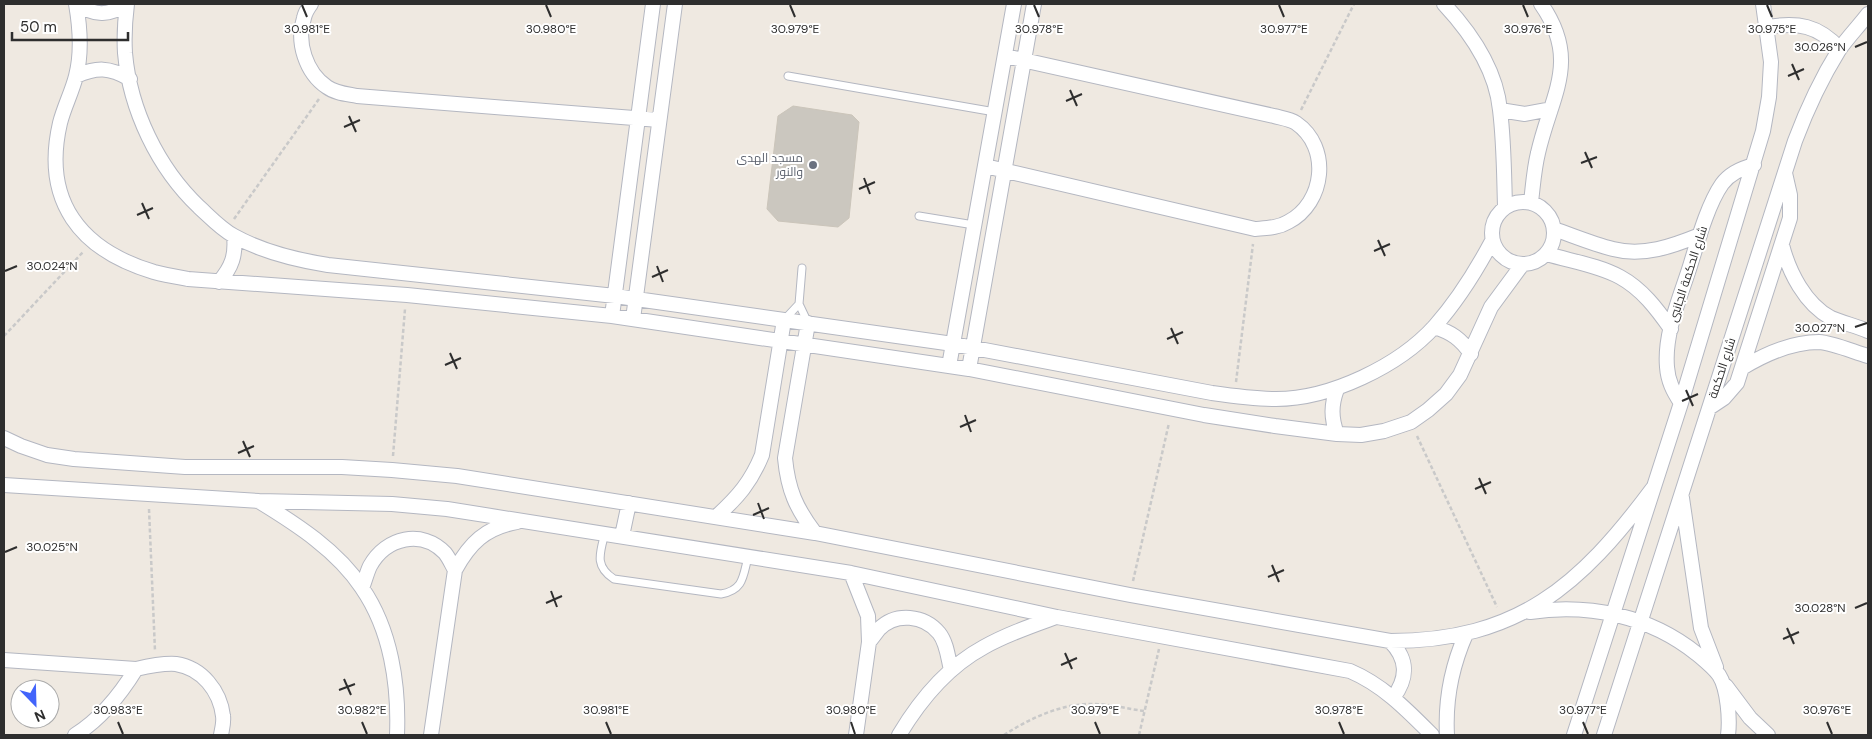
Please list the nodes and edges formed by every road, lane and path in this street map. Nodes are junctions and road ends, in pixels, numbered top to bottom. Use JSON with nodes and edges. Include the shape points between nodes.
{"nodes":[{"id":1,"x":78,"y":4,"type":"edge"},
{"id":2,"x":126,"y":4,"type":"edge"},
{"id":3,"x":311,"y":4,"type":"edge"},
{"id":4,"x":653,"y":4,"type":"edge"},
{"id":5,"x":675,"y":4,"type":"edge"},
{"id":6,"x":1014,"y":4,"type":"edge"},
{"id":7,"x":1034,"y":4,"type":"edge"},
{"id":8,"x":1354,"y":4,"type":"edge"},
{"id":9,"x":1444,"y":4,"type":"edge"},
{"id":10,"x":1541,"y":4,"type":"edge"},
{"id":11,"x":1763,"y":4,"type":"edge"},
{"id":12,"x":1868,"y":14,"type":"edge"},
{"id":13,"x":1767,"y":26,"type":"junction"},
{"id":14,"x":1840,"y":49,"type":"junction"},
{"id":15,"x":1005,"y":56,"type":"junction"},
{"id":16,"x":1024,"y":60,"type":"junction"},
{"id":17,"x":76,"y":76,"type":"junction"},
{"id":18,"x":788,"y":76,"type":"dead end"},
{"id":19,"x":130,"y":80,"type":"junction"},
{"id":20,"x":327,"y":88,"type":"junction"},
{"id":21,"x":1551,"y":109,"type":"junction"},
{"id":22,"x":1500,"y":110,"type":"junction"},
{"id":23,"x":995,"y":112,"type":"junction"},
{"id":24,"x":638,"y":118,"type":"junction"},
{"id":25,"x":659,"y":120,"type":"junction"},
{"id":26,"x":1295,"y":122,"type":"junction"},
{"id":27,"x":1754,"y":165,"type":"junction"},
{"id":28,"x":985,"y":166,"type":"junction"},
{"id":29,"x":1005,"y":171,"type":"junction"},
{"id":30,"x":1785,"y":173,"type":"junction"},
{"id":31,"x":1531,"y":202,"type":"junction"},
{"id":32,"x":1505,"y":206,"type":"junction"},
{"id":33,"x":919,"y":216,"type":"dead end"},
{"id":34,"x":974,"y":225,"type":"junction"},
{"id":35,"x":1255,"y":229,"type":"junction"},
{"id":36,"x":1554,"y":229,"type":"junction"},
{"id":37,"x":230,"y":233,"type":"junction"},
{"id":38,"x":1700,"y":235,"type":"junction"},
{"id":39,"x":92,"y":241,"type":"junction"},
{"id":40,"x":1492,"y":241,"type":"junction"},
{"id":41,"x":1782,"y":246,"type":"junction"},
{"id":42,"x":1546,"y":254,"type":"junction"},
{"id":43,"x":1522,"y":265,"type":"junction"},
{"id":44,"x":802,"y":268,"type":"dead end"},
{"id":45,"x":220,"y":282,"type":"junction"},
{"id":46,"x":407,"y":295,"type":"junction"},
{"id":47,"x":615,"y":296,"type":"junction"},
{"id":48,"x":636,"y":299,"type":"junction"},
{"id":49,"x":799,"y":304,"type":"junction"},
{"id":50,"x":612,"y":316,"type":"junction"},
{"id":51,"x":633,"y":320,"type":"junction"},
{"id":52,"x":784,"y":320,"type":"junction"},
{"id":53,"x":808,"y":324,"type":"junction"},
{"id":54,"x":1434,"y":327,"type":"junction"},
{"id":55,"x":1671,"y":329,"type":"junction"},
{"id":56,"x":1868,"y":331,"type":"edge"},
{"id":57,"x":4,"y":336,"type":"edge"},
{"id":58,"x":780,"y":341,"type":"junction"},
{"id":59,"x":953,"y":344,"type":"junction"},
{"id":60,"x":804,"y":345,"type":"junction"},
{"id":61,"x":973,"y":347,"type":"junction"},
{"id":62,"x":1471,"y":354,"type":"junction"},
{"id":63,"x":1868,"y":356,"type":"edge"},
{"id":64,"x":949,"y":366,"type":"junction"},
{"id":65,"x":1742,"y":368,"type":"junction"},
{"id":66,"x":969,"y":369,"type":"junction"},
{"id":67,"x":1337,"y":389,"type":"junction"},
{"id":68,"x":1234,"y":396,"type":"junction"},
{"id":69,"x":1681,"y":403,"type":"junction"},
{"id":70,"x":1709,"y":408,"type":"junction"},
{"id":71,"x":1172,"y":409,"type":"junction"},
{"id":72,"x":1411,"y":422,"type":"junction"},
{"id":73,"x":1337,"y":434,"type":"junction"},
{"id":74,"x":4,"y":438,"type":"edge"},
{"id":75,"x":392,"y":470,"type":"junction"},
{"id":76,"x":4,"y":486,"type":"edge"},
{"id":77,"x":1653,"y":488,"type":"junction"},
{"id":78,"x":1682,"y":494,"type":"junction"},
{"id":79,"x":148,"y":495,"type":"junction"},
{"id":80,"x":259,"y":501,"type":"junction"},
{"id":81,"x":629,"y":503,"type":"junction"},
{"id":82,"x":716,"y":517,"type":"junction"},
{"id":83,"x":524,"y":520,"type":"junction"},
{"id":84,"x":605,"y":533,"type":"junction"},
{"id":85,"x":815,"y":533,"type":"junction"},
{"id":86,"x":622,"y":536,"type":"junction"},
{"id":87,"x":748,"y":557,"type":"junction"},
{"id":88,"x":455,"y":570,"type":"junction"},
{"id":89,"x":851,"y":574,"type":"junction"},
{"id":90,"x":362,"y":588,"type":"junction"},
{"id":91,"x":1130,"y":594,"type":"junction"},
{"id":92,"x":1525,"y":613,"type":"junction"},
{"id":93,"x":1613,"y":614,"type":"junction"},
{"id":94,"x":1057,"y":617,"type":"junction"},
{"id":95,"x":1504,"y":622,"type":"junction"},
{"id":96,"x":1640,"y":622,"type":"junction"},
{"id":97,"x":1466,"y":634,"type":"junction"},
{"id":98,"x":1162,"y":636,"type":"junction"},
{"id":99,"x":1390,"y":641,"type":"junction"},
{"id":100,"x":870,"y":642,"type":"junction"},
{"id":101,"x":4,"y":660,"type":"edge"},
{"id":102,"x":156,"y":665,"type":"junction"},
{"id":103,"x":136,"y":669,"type":"junction"},
{"id":104,"x":951,"y":670,"type":"junction"},
{"id":105,"x":1720,"y":676,"type":"junction"},
{"id":106,"x":1393,"y":698,"type":"junction"},
{"id":107,"x":1144,"y":711,"type":"junction"},
{"id":108,"x":75,"y":735,"type":"edge"},
{"id":109,"x":221,"y":735,"type":"edge"},
{"id":110,"x":397,"y":735,"type":"edge"},
{"id":111,"x":431,"y":735,"type":"edge"},
{"id":112,"x":856,"y":735,"type":"edge"},
{"id":113,"x":899,"y":735,"type":"edge"},
{"id":114,"x":1004,"y":735,"type":"edge"},
{"id":115,"x":1139,"y":735,"type":"edge"},
{"id":116,"x":1432,"y":735,"type":"edge"},
{"id":117,"x":1447,"y":735,"type":"edge"},
{"id":118,"x":1574,"y":735,"type":"edge"},
{"id":119,"x":1604,"y":735,"type":"edge"},
{"id":120,"x":1728,"y":735,"type":"edge"},
{"id":121,"x":1768,"y":735,"type":"edge"}],
"edges":[{"from":1,"to":2,"type":"street","via":[[94,12],[106,13]]},
{"from":1,"to":17,"type":"street","via":[[80,38]]},
{"from":2,"to":19,"type":"street","via":[[125,54]]},
{"from":3,"to":20,"type":"street","via":[[304,18],[301,38],[304,56],[313,74]]},
{"from":4,"to":24,"type":"street"},
{"from":5,"to":25,"type":"street"},
{"from":6,"to":15,"type":"street"},
{"from":7,"to":16,"type":"street"},
{"from":8,"to":26,"type":"path"},
{"from":9,"to":22,"type":"street","via":[[1478,48],[1495,86]]},
{"from":10,"to":21,"type":"street","via":[[1559,39],[1562,62],[1559,86]]},
{"from":11,"to":13,"type":"street"},
{"from":12,"to":14,"type":"street","name":"شارع الحكمة"},
{"from":13,"to":14,"type":"street","via":[[1795,24],[1808,27],[1820,32]]},
{"from":13,"to":27,"type":"street","via":[[1771,62],[1769,97]]},
{"from":14,"to":30,"type":"street","name":"شارع الحكمة","via":[[1807,109]]},
{"from":15,"to":16,"type":"street"},
{"from":15,"to":23,"type":"street"},
{"from":16,"to":26,"type":"street"},
{"from":16,"to":29,"type":"street"},
{"from":17,"to":19,"type":"street","via":[[89,70],[103,69],[117,72]]},
{"from":17,"to":39,"type":"street","via":[[60,124],[56,175],[63,201],[76,224]]},
{"from":18,"to":23,"type":"lane"},
{"from":19,"to":37,"type":"street","via":[[146,132],[174,179],[192,200]]},
{"from":20,"to":24,"type":"street","via":[[357,96]]},
{"from":20,"to":37,"type":"path"},
{"from":21,"to":22,"type":"street","via":[[1525,114]]},
{"from":21,"to":31,"type":"street","via":[[1538,153]]},
{"from":22,"to":32,"type":"street"},
{"from":23,"to":28,"type":"street"},
{"from":24,"to":25,"type":"street"},
{"from":24,"to":47,"type":"street"},
{"from":25,"to":48,"type":"street"},
{"from":26,"to":35,"type":"street","via":[[1308,134],[1316,149],[1319,183],[1313,199],[1302,212],[1272,228]]},
{"from":27,"to":38,"type":"street","name":"شارع الحكمة الجانبى","via":[[1742,168],[1723,183]]},
{"from":27,"to":69,"type":"street"},
{"from":28,"to":29,"type":"street"},
{"from":28,"to":34,"type":"street"},
{"from":29,"to":35,"type":"street"},
{"from":29,"to":61,"type":"street"},
{"from":30,"to":41,"type":"street","via":[[1792,206]]},
{"from":30,"to":70,"type":"street","name":"شارع الحكمة"},
{"from":31,"to":32,"type":"street"},
{"from":31,"to":36,"type":"street","via":[[1550,217]]},
{"from":32,"to":40,"type":"street","via":[[1491,228]]},
{"from":33,"to":34,"type":"lane"},
{"from":34,"to":59,"type":"street"},
{"from":35,"to":68,"type":"path"},
{"from":36,"to":38,"type":"street","via":[[1628,252],[1664,248]]},
{"from":36,"to":42,"type":"street","via":[[1553,242]]},
{"from":37,"to":45,"type":"street","via":[[235,248],[234,260]]},
{"from":37,"to":47,"type":"street","via":[[272,252],[328,265]]},
{"from":38,"to":55,"type":"street","name":"شارع الحكمة الجانبى"},
{"from":39,"to":45,"type":"street","via":[[123,260],[155,272]]},
{"from":39,"to":57,"type":"path"},
{"from":40,"to":43,"type":"street","via":[[1498,253],[1509,262]]},
{"from":40,"to":54,"type":"street","via":[[1465,286]]},
{"from":41,"to":56,"type":"street","via":[[1796,281],[1812,301],[1831,317]]},
{"from":41,"to":65,"type":"street"},
{"from":42,"to":43,"type":"street","via":[[1536,262]]},
{"from":42,"to":55,"type":"street","via":[[1621,277],[1648,300]]},
{"from":43,"to":62,"type":"street","via":[[1491,307]]},
{"from":44,"to":49,"type":"lane"},
{"from":45,"to":46,"type":"street"},
{"from":46,"to":50,"type":"street"},
{"from":46,"to":75,"type":"path"},
{"from":47,"to":48,"type":"street"},
{"from":47,"to":50,"type":"street"},
{"from":48,"to":51,"type":"street"},
{"from":48,"to":52,"type":"street"},
{"from":49,"to":52,"type":"lane"},
{"from":49,"to":53,"type":"lane"},
{"from":50,"to":51,"type":"street"},
{"from":51,"to":58,"type":"street"},
{"from":52,"to":53,"type":"street"},
{"from":52,"to":58,"type":"street"},
{"from":53,"to":59,"type":"street"},
{"from":53,"to":60,"type":"street"},
{"from":54,"to":62,"type":"street","via":[[1456,336]]},
{"from":54,"to":67,"type":"street","via":[[1392,361]]},
{"from":55,"to":69,"type":"street","name":"شارع الحكمة الجانبى","via":[[1667,354],[1668,380]]},
{"from":58,"to":60,"type":"street"},
{"from":58,"to":82,"type":"street","via":[[762,455],[744,490]]},
{"from":59,"to":61,"type":"street"},
{"from":59,"to":64,"type":"street"},
{"from":60,"to":64,"type":"street"},
{"from":60,"to":85,"type":"street","via":[[785,458],[793,498]]},
{"from":61,"to":66,"type":"street"},
{"from":61,"to":68,"type":"street"},
{"from":62,"to":72,"type":"street","via":[[1446,394]]},
{"from":63,"to":65,"type":"street","via":[[1821,342],[1771,352]]},
{"from":64,"to":66,"type":"street"},
{"from":65,"to":70,"type":"street","via":[[1731,391]]},
{"from":66,"to":71,"type":"street"},
{"from":67,"to":68,"type":"street","via":[[1278,399]]},
{"from":67,"to":73,"type":"street","via":[[1332,412]]},
{"from":69,"to":77,"type":"street"},
{"from":70,"to":78,"type":"street","name":"شارع الحكمة"},
{"from":71,"to":73,"type":"street"},
{"from":71,"to":91,"type":"path"},
{"from":72,"to":73,"type":"street","via":[[1361,435]]},
{"from":72,"to":95,"type":"path"},
{"from":74,"to":75,"type":"street","via":[[47,455],[74,459],[185,467]]},
{"from":75,"to":81,"type":"street","via":[[457,476]]},
{"from":76,"to":79,"type":"street"},
{"from":77,"to":92,"type":"street","via":[[1594,559],[1550,597]]},
{"from":77,"to":93,"type":"street"},
{"from":78,"to":96,"type":"street","name":"شارع الحكمة"},
{"from":78,"to":105,"type":"street","via":[[1701,628]]},
{"from":79,"to":80,"type":"street"},
{"from":79,"to":102,"type":"path"},
{"from":80,"to":83,"type":"street","via":[[392,504]]},
{"from":80,"to":90,"type":"street","via":[[288,519],[339,561]]},
{"from":81,"to":82,"type":"street"},
{"from":81,"to":86,"type":"street"},
{"from":82,"to":85,"type":"street"},
{"from":83,"to":84,"type":"street"},
{"from":83,"to":88,"type":"street","via":[[502,524],[482,535],[466,551]]},
{"from":84,"to":86,"type":"street"},
{"from":84,"to":87,"type":"lane","via":[[599,560],[602,568],[614,579],[721,594],[737,588]]},
{"from":85,"to":91,"type":"street"},
{"from":86,"to":87,"type":"street"},
{"from":87,"to":89,"type":"street"},
{"from":88,"to":90,"type":"street","via":[[439,548],[413,537],[397,541],[381,551],[370,566]]},
{"from":88,"to":111,"type":"street"},
{"from":89,"to":94,"type":"street"},
{"from":89,"to":100,"type":"street","via":[[868,616]]},
{"from":90,"to":110,"type":"street","via":[[388,648],[395,680]]},
{"from":91,"to":99,"type":"street"},
{"from":92,"to":93,"type":"street","via":[[1569,609]]},
{"from":92,"to":95,"type":"street"},
{"from":93,"to":96,"type":"street"},
{"from":93,"to":118,"type":"street"},
{"from":94,"to":98,"type":"street"},
{"from":94,"to":104,"type":"street","via":[[983,647]]},
{"from":95,"to":97,"type":"street"},
{"from":96,"to":105,"type":"street","via":[[1675,639]]},
{"from":96,"to":119,"type":"street","name":"شارع الحكمة"},
{"from":97,"to":99,"type":"street"},
{"from":97,"to":117,"type":"street","via":[[1451,673],[1447,694]]},
{"from":98,"to":106,"type":"street","via":[[1350,671],[1366,678]]},
{"from":98,"to":107,"type":"path"},
{"from":99,"to":106,"type":"street","via":[[1403,658],[1405,669],[1402,684]]},
{"from":100,"to":104,"type":"street","via":[[880,628],[895,619],[913,618],[927,622],[940,633]]},
{"from":100,"to":112,"type":"street"},
{"from":101,"to":103,"type":"street"},
{"from":102,"to":103,"type":"street"},
{"from":102,"to":109,"type":"street","via":[[176,664],[194,670],[210,683],[219,700],[223,718]]},
{"from":103,"to":108,"type":"street","via":[[111,704]]},
{"from":104,"to":113,"type":"street","via":[[934,686]]},
{"from":105,"to":120,"type":"street","via":[[1727,700]]},
{"from":105,"to":121,"type":"street","via":[[1734,698]]},
{"from":106,"to":116,"type":"street"},
{"from":107,"to":114,"type":"path","via":[[1094,704],[1069,707],[1044,714]]},
{"from":107,"to":115,"type":"path"}]}
